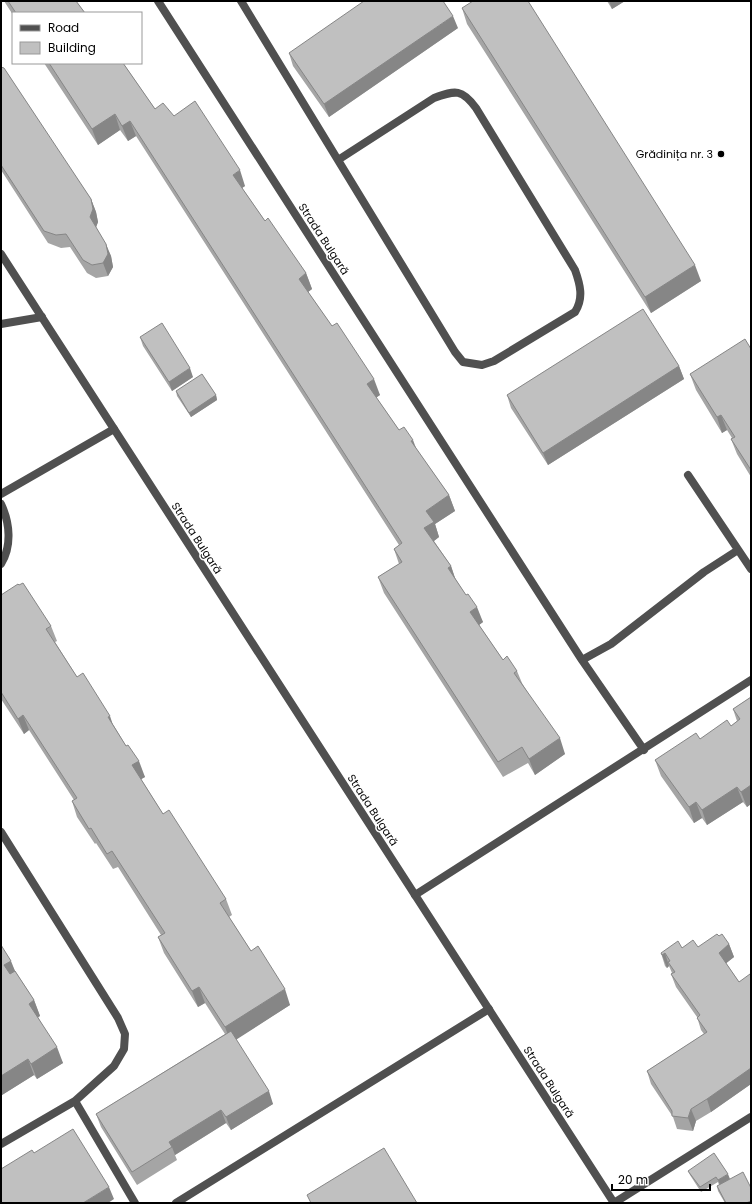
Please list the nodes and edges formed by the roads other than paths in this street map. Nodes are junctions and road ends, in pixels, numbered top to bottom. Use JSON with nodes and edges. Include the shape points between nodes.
{"nodes":[{"id":1,"x":158,"y":1,"type":"edge"},
{"id":2,"x":241,"y":1,"type":"edge"},
{"id":3,"x":338,"y":160,"type":"junction"},
{"id":4,"x":1,"y":254,"type":"edge"},
{"id":5,"x":42,"y":317,"type":"junction"},
{"id":6,"x":1,"y":324,"type":"edge"},
{"id":7,"x":114,"y":429,"type":"junction"},
{"id":8,"x":688,"y":475,"type":"dead end"},
{"id":9,"x":1,"y":494,"type":"edge"},
{"id":10,"x":1,"y":504,"type":"edge"},
{"id":11,"x":738,"y":550,"type":"junction"},
{"id":12,"x":1,"y":564,"type":"edge"},
{"id":13,"x":751,"y":569,"type":"edge"},
{"id":14,"x":582,"y":660,"type":"junction"},
{"id":15,"x":751,"y":680,"type":"edge"},
{"id":16,"x":644,"y":750,"type":"junction"},
{"id":17,"x":1,"y":832,"type":"edge"},
{"id":18,"x":415,"y":895,"type":"junction"},
{"id":19,"x":489,"y":1009,"type":"junction"},
{"id":20,"x":75,"y":1101,"type":"junction"},
{"id":21,"x":751,"y":1117,"type":"edge"},
{"id":22,"x":1,"y":1144,"type":"edge"},
{"id":23,"x":135,"y":1203,"type":"edge"},
{"id":24,"x":176,"y":1203,"type":"edge"},
{"id":25,"x":614,"y":1203,"type":"edge"}],
"edges":[{"from":1,"to":14,"type":"street","name":"Strada Bulgară"},
{"from":2,"to":3,"type":"street"},
{"from":3,"to":3,"type":"street","via":[[434,98],[447,93],[467,96],[575,270],[580,284],[580,305],[575,312],[494,361],[482,365],[463,362]]},
{"from":4,"to":5,"type":"street","name":"Strada Bulgară"},
{"from":5,"to":6,"type":"street"},
{"from":5,"to":7,"type":"street","name":"Strada Bulgară"},
{"from":7,"to":9,"type":"street"},
{"from":7,"to":18,"type":"street","name":"Strada Bulgară"},
{"from":8,"to":11,"type":"street"},
{"from":10,"to":12,"type":"street","via":[[8,528],[9,543]]},
{"from":11,"to":13,"type":"street"},
{"from":11,"to":14,"type":"street","via":[[704,572],[611,644]]},
{"from":14,"to":16,"type":"street","name":"Strada Bulgară"},
{"from":15,"to":16,"type":"street"},
{"from":16,"to":18,"type":"street"},
{"from":17,"to":20,"type":"street","via":[[118,1018],[125,1034],[124,1049],[114,1066]]},
{"from":18,"to":19,"type":"street","name":"Strada Bulgară"},
{"from":19,"to":24,"type":"street"},
{"from":19,"to":25,"type":"street","name":"Strada Bulgară"},
{"from":20,"to":22,"type":"street"},
{"from":20,"to":23,"type":"street"},
{"from":21,"to":25,"type":"street"}]}
